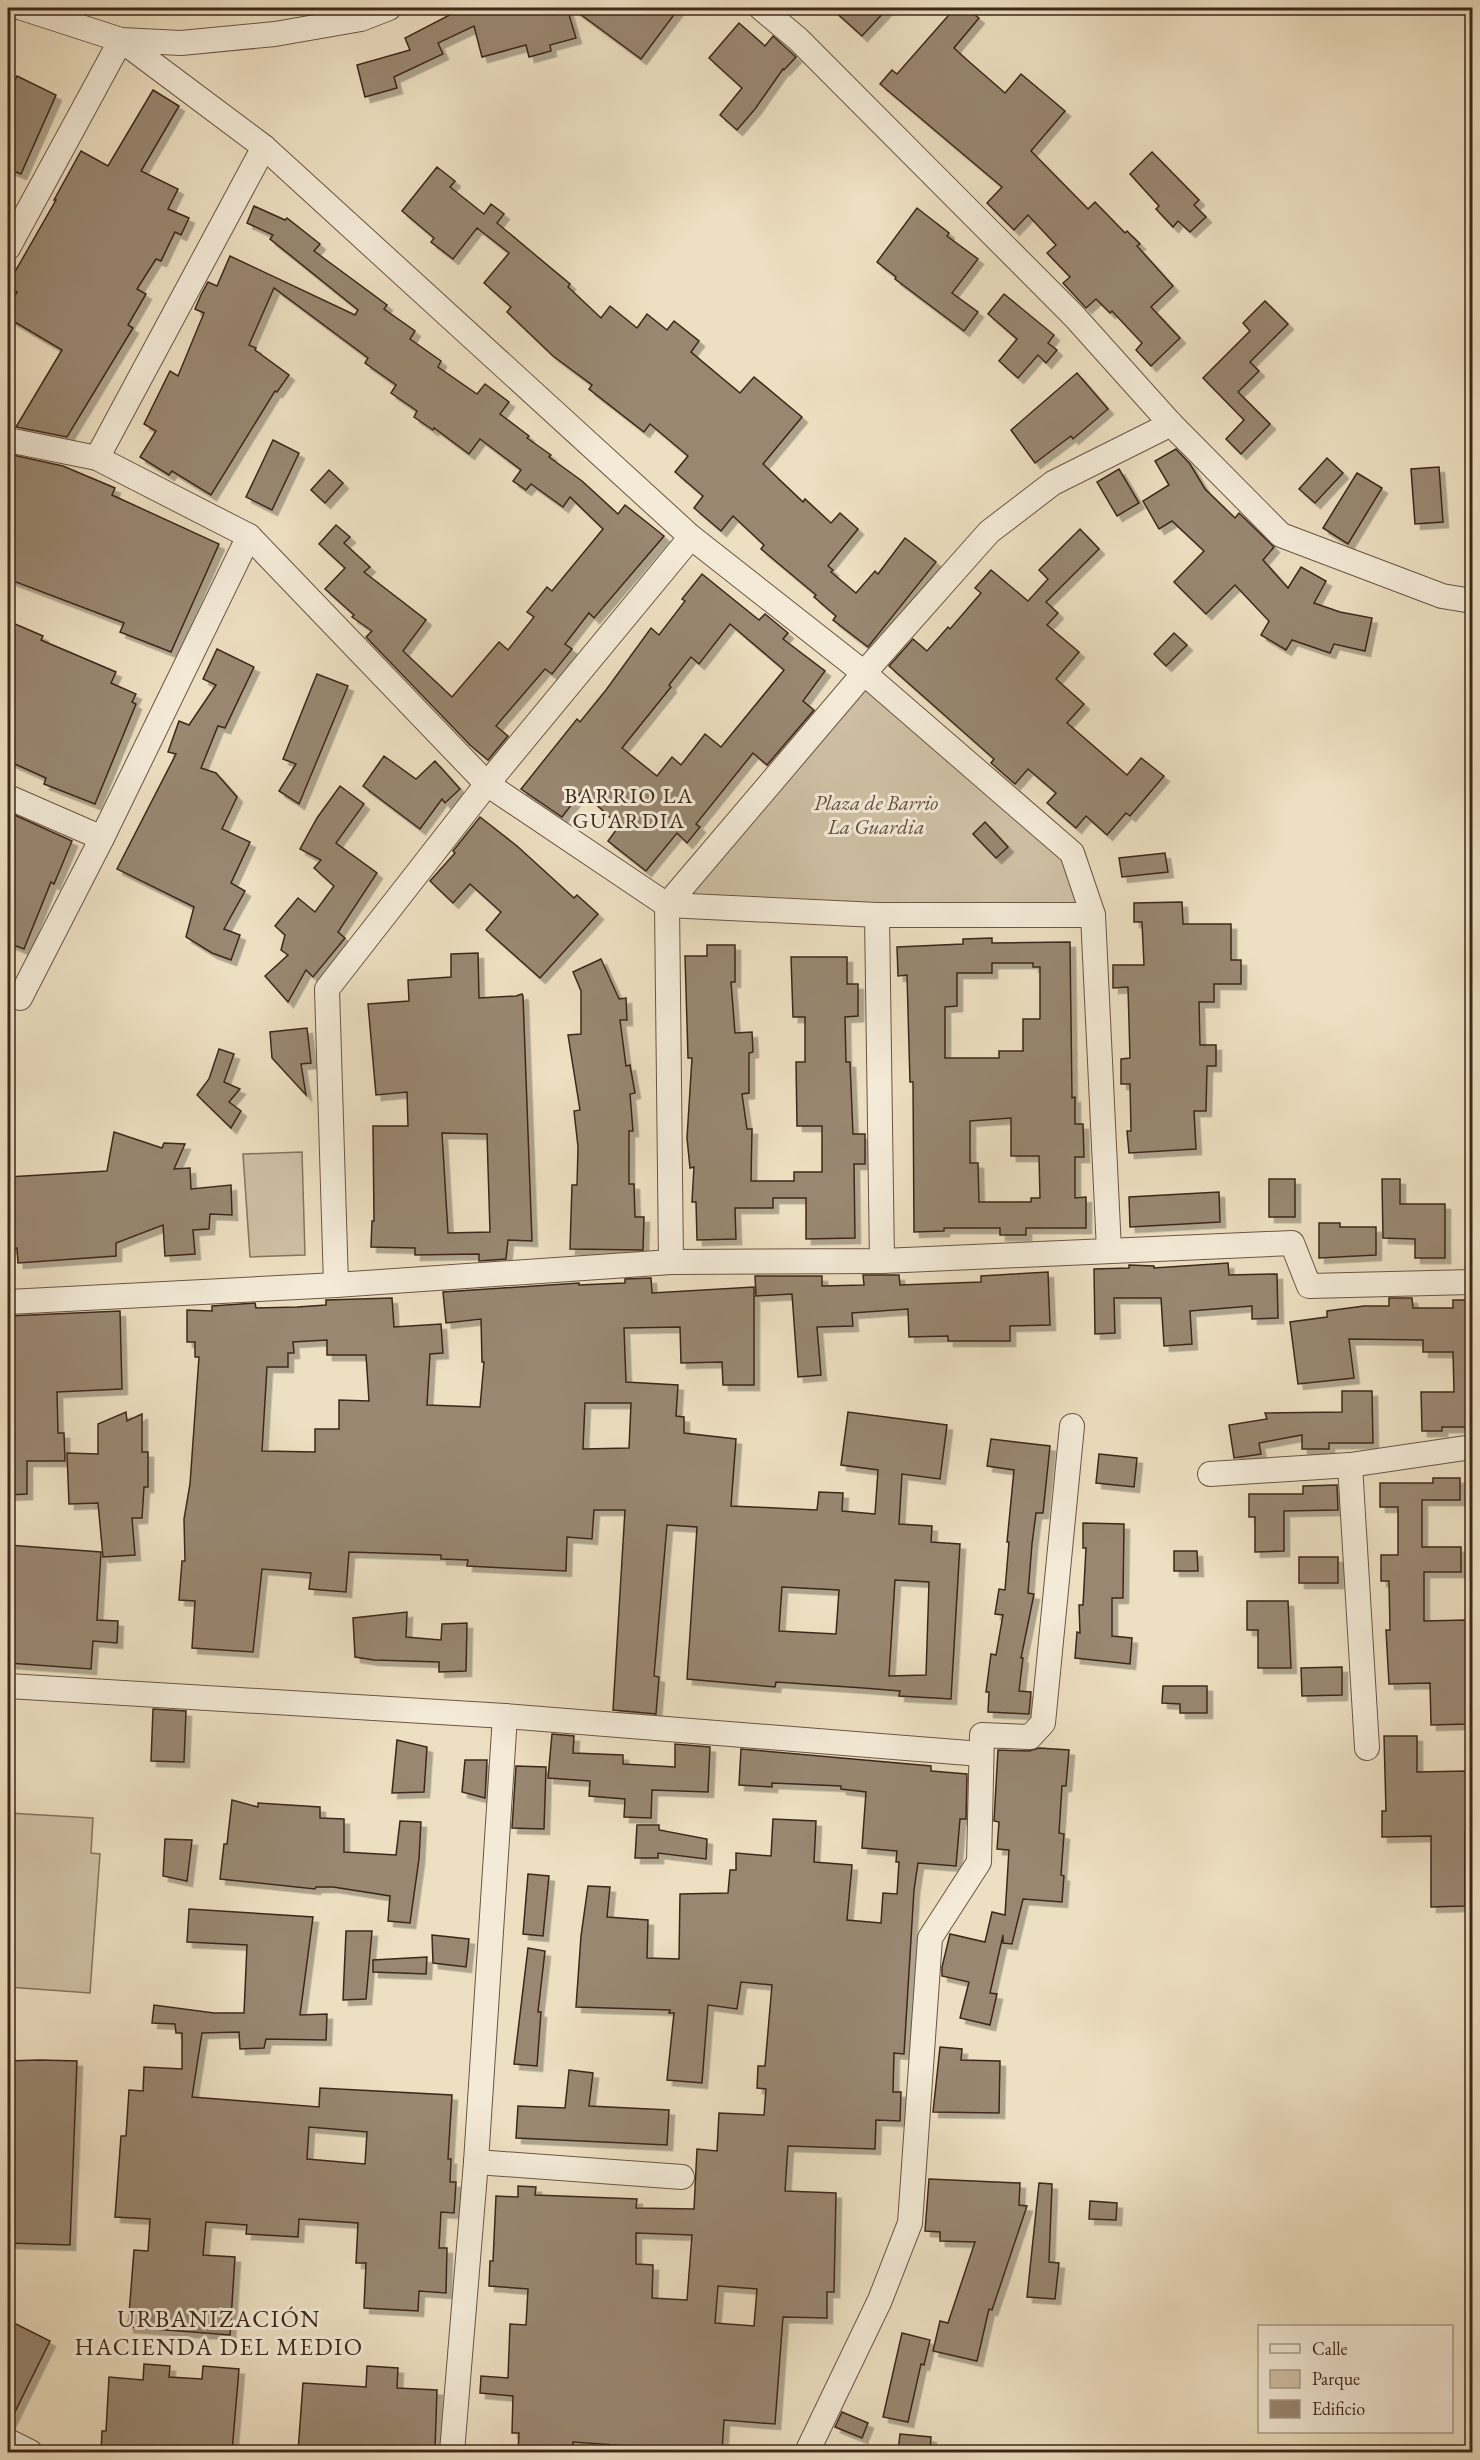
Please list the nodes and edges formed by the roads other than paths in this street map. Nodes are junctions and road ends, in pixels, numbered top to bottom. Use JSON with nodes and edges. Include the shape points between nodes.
{"nodes":[{"id":1,"x":22,"y":8,"type":"edge"},
{"id":2,"x":389,"y":8,"type":"edge"},
{"id":3,"x":761,"y":8,"type":"edge"},
{"id":4,"x":122,"y":40,"type":"junction"},
{"id":5,"x":264,"y":147,"type":"junction"},
{"id":6,"x":8,"y":248,"type":"edge"},
{"id":7,"x":1171,"y":424,"type":"junction"},
{"id":8,"x":8,"y":440,"type":"edge"},
{"id":9,"x":97,"y":458,"type":"junction"},
{"id":10,"x":249,"y":537,"type":"junction"},
{"id":11,"x":691,"y":537,"type":"junction"},
{"id":12,"x":1473,"y":601,"type":"edge"},
{"id":13,"x":864,"y":673,"type":"junction"},
{"id":14,"x":487,"y":784,"type":"junction"},
{"id":15,"x":8,"y":797,"type":"edge"},
{"id":16,"x":102,"y":838,"type":"junction"},
{"id":17,"x":667,"y":905,"type":"junction"},
{"id":18,"x":877,"y":915,"type":"junction"},
{"id":19,"x":1093,"y":915,"type":"junction"},
{"id":20,"x":8,"y":991,"type":"edge"},
{"id":21,"x":1109,"y":1250,"type":"junction"},
{"id":22,"x":882,"y":1261,"type":"junction"},
{"id":23,"x":671,"y":1262,"type":"junction"},
{"id":24,"x":1473,"y":1282,"type":"edge"},
{"id":25,"x":336,"y":1285,"type":"junction"},
{"id":26,"x":8,"y":1302,"type":"edge"},
{"id":27,"x":1072,"y":1426,"type":"dead end"},
{"id":28,"x":1473,"y":1447,"type":"edge"},
{"id":29,"x":1350,"y":1465,"type":"junction"},
{"id":30,"x":1210,"y":1474,"type":"dead end"},
{"id":31,"x":8,"y":1686,"type":"edge"},
{"id":32,"x":505,"y":1716,"type":"junction"},
{"id":33,"x":1367,"y":1748,"type":"dead end"},
{"id":34,"x":981,"y":1754,"type":"junction"},
{"id":35,"x":476,"y":2162,"type":"junction"},
{"id":36,"x":682,"y":2177,"type":"dead end"},
{"id":37,"x":8,"y":2441,"type":"edge"},
{"id":38,"x":30,"y":2452,"type":"edge"},
{"id":39,"x":452,"y":2452,"type":"edge"},
{"id":40,"x":807,"y":2452,"type":"edge"}],
"edges":[{"from":1,"to":4,"type":"street"},
{"from":2,"to":4,"type":"street","via":[[362,19],[275,34],[181,43]]},
{"from":3,"to":7,"type":"street","via":[[798,39],[1074,316]]},
{"from":4,"to":5,"type":"street"},
{"from":4,"to":6,"type":"street"},
{"from":5,"to":9,"type":"street"},
{"from":5,"to":11,"type":"street"},
{"from":7,"to":12,"type":"street","via":[[1281,535],[1442,596]]},
{"from":7,"to":13,"type":"street","via":[[1053,483],[989,531]]},
{"from":8,"to":9,"type":"street"},
{"from":9,"to":10,"type":"street"},
{"from":10,"to":14,"type":"street"},
{"from":10,"to":16,"type":"street"},
{"from":11,"to":13,"type":"street"},
{"from":11,"to":14,"type":"street"},
{"from":13,"to":17,"type":"street"},
{"from":13,"to":19,"type":"street","via":[[1072,853]]},
{"from":14,"to":17,"type":"street"},
{"from":14,"to":25,"type":"street","via":[[327,989]]},
{"from":15,"to":16,"type":"street"},
{"from":16,"to":20,"type":"street","via":[[20,998]]},
{"from":17,"to":18,"type":"street"},
{"from":17,"to":23,"type":"street"},
{"from":18,"to":19,"type":"street"},
{"from":18,"to":22,"type":"street"},
{"from":19,"to":21,"type":"street"},
{"from":21,"to":22,"type":"street"},
{"from":21,"to":24,"type":"street","via":[[1292,1243],[1309,1286]]},
{"from":22,"to":23,"type":"street"},
{"from":23,"to":25,"type":"street"},
{"from":25,"to":26,"type":"street"},
{"from":27,"to":34,"type":"street","via":[[1043,1723],[1030,1737],[982,1735]]},
{"from":28,"to":29,"type":"street"},
{"from":29,"to":30,"type":"street"},
{"from":29,"to":33,"type":"street"},
{"from":31,"to":32,"type":"street"},
{"from":32,"to":34,"type":"street"},
{"from":32,"to":35,"type":"street"},
{"from":34,"to":40,"type":"street","via":[[979,1862],[930,1938],[910,2223],[880,2300]]},
{"from":35,"to":36,"type":"street"},
{"from":35,"to":39,"type":"street"},
{"from":37,"to":38,"type":"street"}]}
